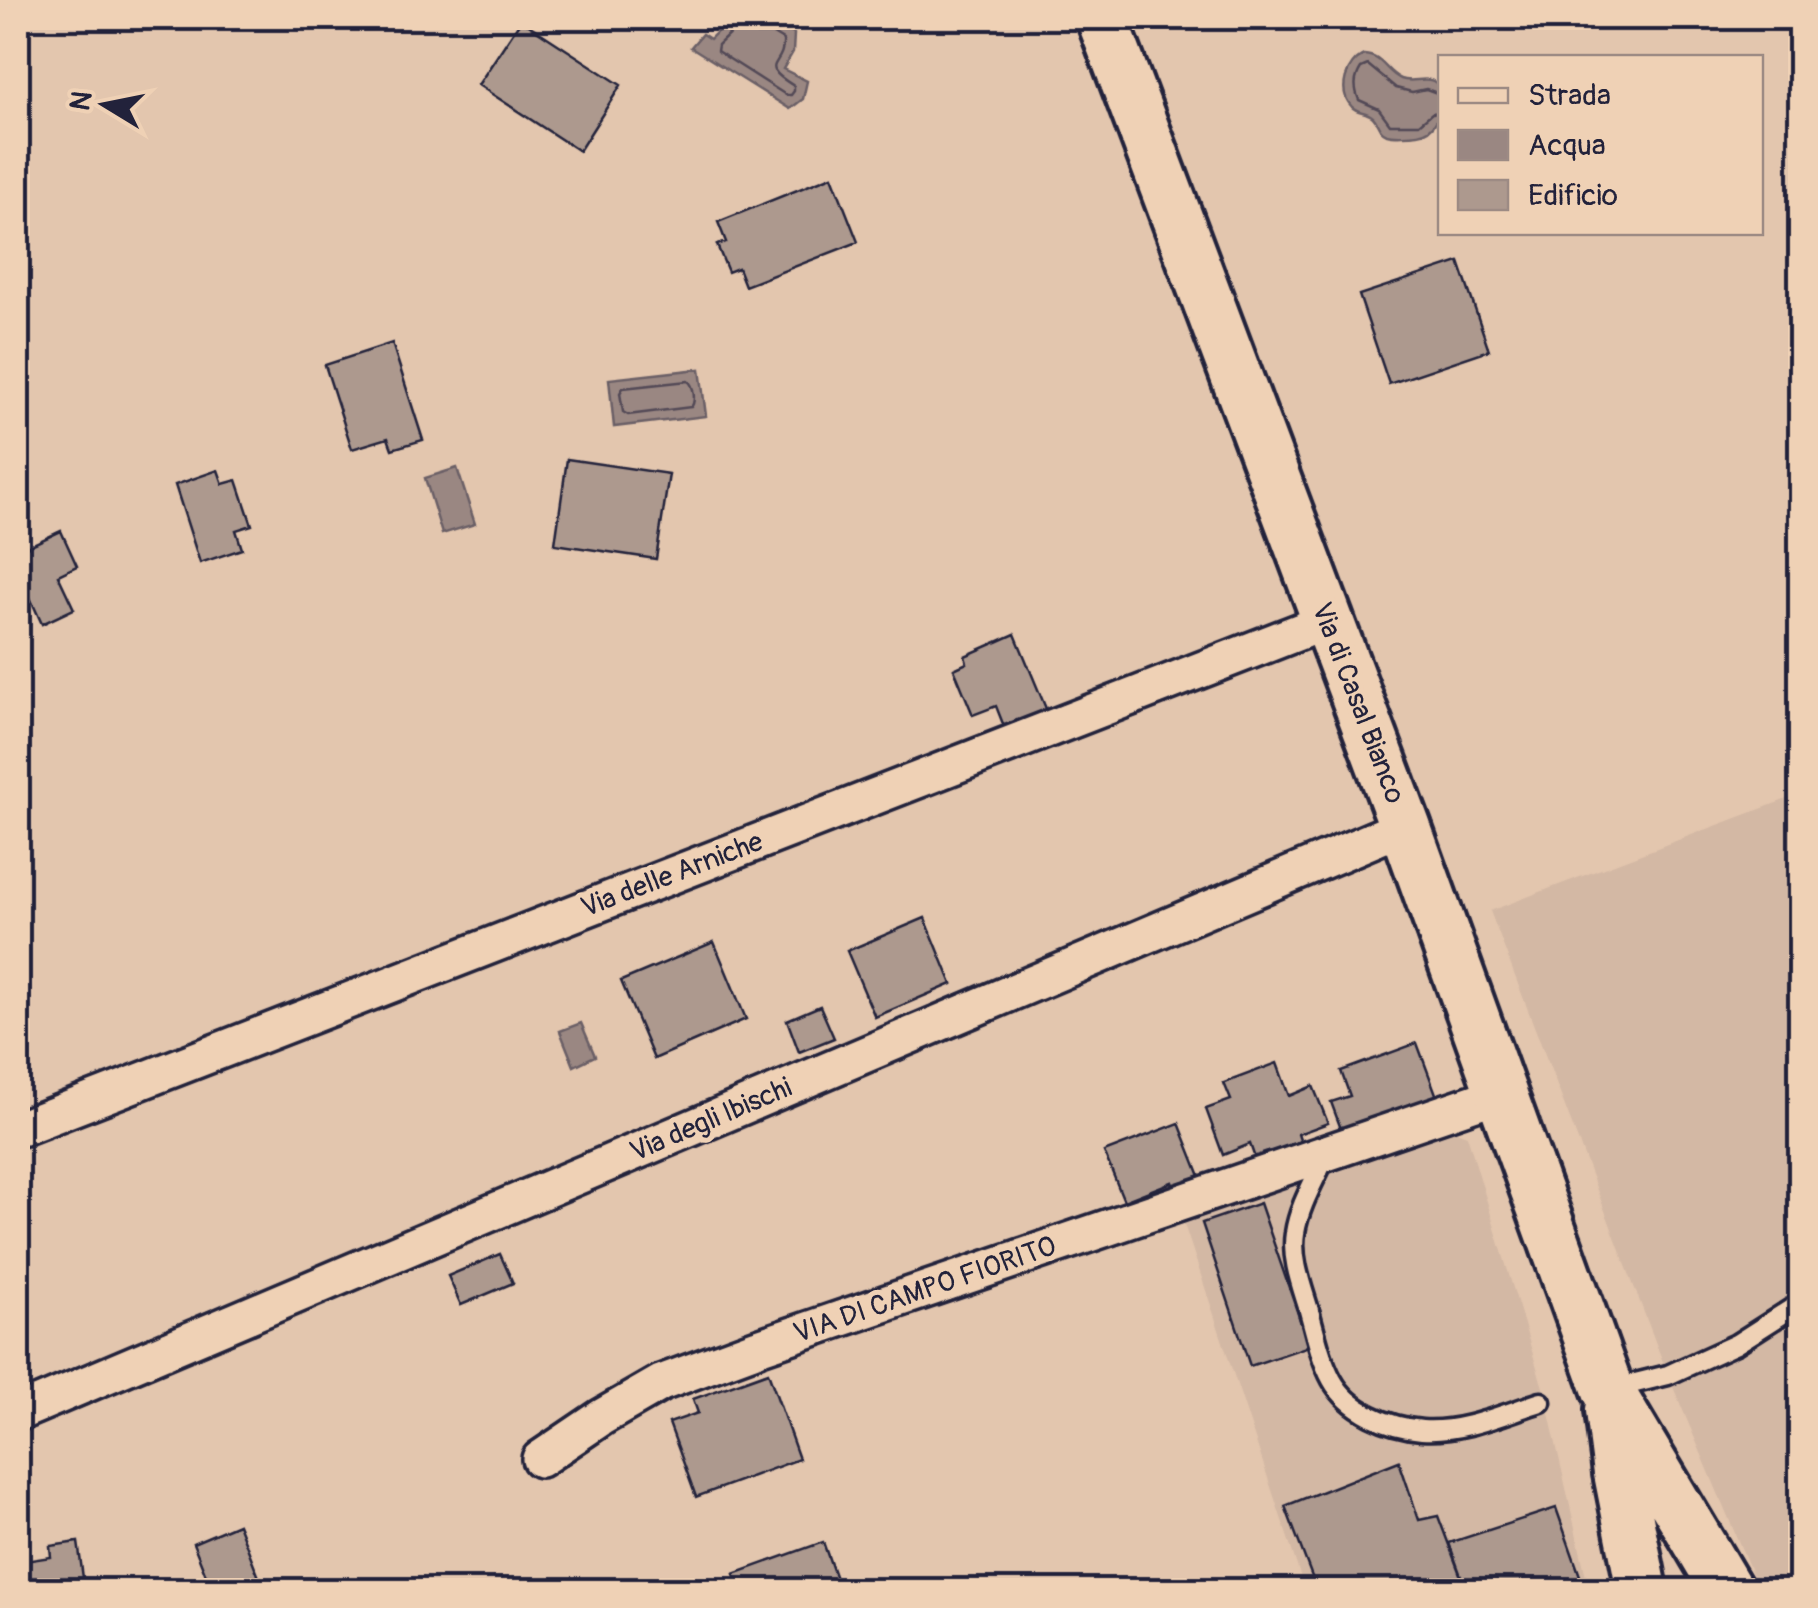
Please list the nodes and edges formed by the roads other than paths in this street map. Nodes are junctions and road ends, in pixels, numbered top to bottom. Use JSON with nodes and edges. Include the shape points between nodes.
{"nodes":[{"id":1,"x":1102,"y":18,"type":"edge"},
{"id":2,"x":1328,"y":621,"type":"junction"},
{"id":3,"x":1405,"y":826,"type":"junction"},
{"id":4,"x":1502,"y":1093,"type":"junction"},
{"id":5,"x":18,"y":1128,"type":"edge"},
{"id":6,"x":1326,"y":1154,"type":"junction"},
{"id":7,"x":1800,"y":1303,"type":"edge"},
{"id":8,"x":1608,"y":1390,"type":"junction"},
{"id":9,"x":1540,"y":1402,"type":"dead end"},
{"id":10,"x":18,"y":1414,"type":"edge"},
{"id":11,"x":540,"y":1460,"type":"dead end"},
{"id":12,"x":1642,"y":1590,"type":"edge"},
{"id":13,"x":1727,"y":1590,"type":"edge"}],
"edges":[{"from":1,"to":2,"type":"main road","name":"Via di Casal Bianco"},
{"from":2,"to":3,"type":"main road","name":"Via di Casal Bianco"},
{"from":2,"to":5,"type":"street","name":"Via delle Arniche"},
{"from":3,"to":4,"type":"main road","name":"Via di Casal Bianco"},
{"from":3,"to":10,"type":"street","name":"Via degli Ibischi"},
{"from":4,"to":6,"type":"street","name":"VIA DI CAMPO FIORITO"},
{"from":4,"to":8,"type":"main road","name":"Via di Casal Bianco"},
{"from":6,"to":9,"type":"lane","via":[[1294,1241],[1322,1357],[1338,1389],[1368,1414],[1423,1430],[1458,1427]]},
{"from":6,"to":11,"type":"street","name":"VIA DI CAMPO FIORITO","via":[[661,1383]]},
{"from":7,"to":8,"type":"lane","via":[[1736,1344],[1668,1374]]},
{"from":8,"to":12,"type":"main road","name":"Via di Casal Bianco"},
{"from":8,"to":13,"type":"main road","name":"Via di Casal Bianco"}]}
